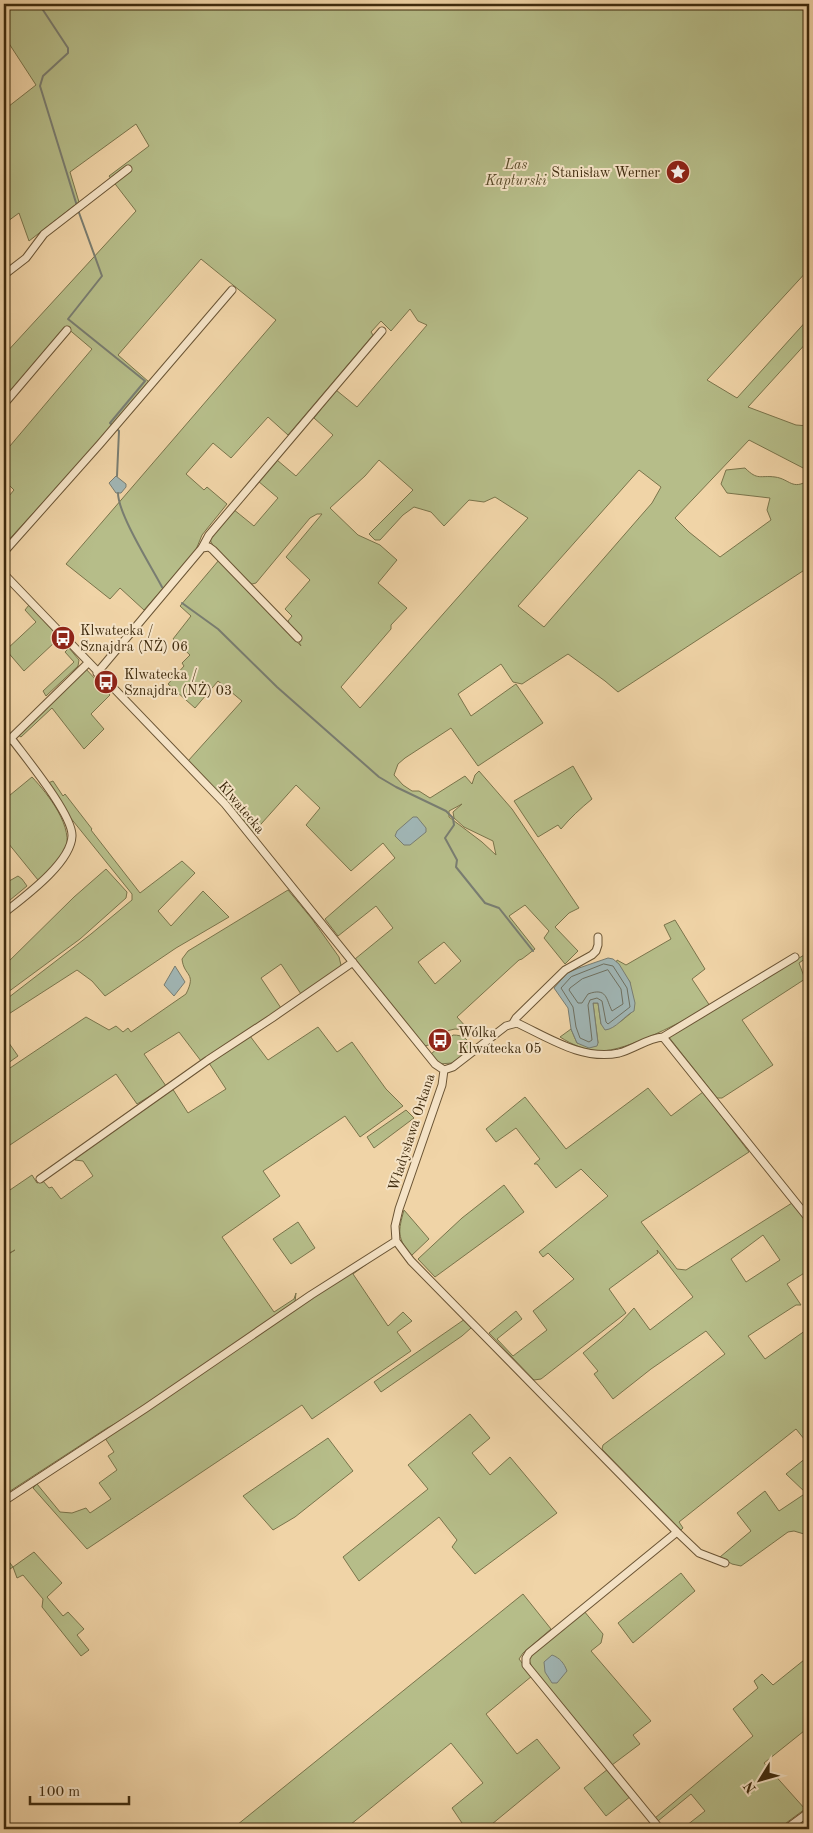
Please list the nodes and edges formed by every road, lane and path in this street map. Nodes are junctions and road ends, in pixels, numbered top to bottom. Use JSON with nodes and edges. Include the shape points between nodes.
{"nodes":[{"id":1,"x":128,"y":169,"type":"dead end"},
{"id":2,"x":4,"y":275,"type":"edge"},
{"id":3,"x":232,"y":290,"type":"dead end"},
{"id":4,"x":67,"y":330,"type":"dead end"},
{"id":5,"x":382,"y":331,"type":"dead end"},
{"id":6,"x":4,"y":404,"type":"edge"},
{"id":7,"x":202,"y":548,"type":"junction"},
{"id":8,"x":4,"y":552,"type":"edge"},
{"id":9,"x":4,"y":574,"type":"edge"},
{"id":10,"x":298,"y":638,"type":"dead end"},
{"id":11,"x":88,"y":663,"type":"junction"},
{"id":12,"x":97,"y":673,"type":"junction"},
{"id":13,"x":11,"y":738,"type":"junction"},
{"id":14,"x":4,"y":745,"type":"edge"},
{"id":15,"x":4,"y":913,"type":"edge"},
{"id":16,"x":598,"y":937,"type":"dead end"},
{"id":17,"x":795,"y":957,"type":"dead end"},
{"id":18,"x":353,"y":962,"type":"junction"},
{"id":19,"x":513,"y":1023,"type":"junction"},
{"id":20,"x":663,"y":1037,"type":"junction"},
{"id":21,"x":444,"y":1070,"type":"junction"},
{"id":22,"x":40,"y":1179,"type":"dead end"},
{"id":23,"x":809,"y":1219,"type":"edge"},
{"id":24,"x":396,"y":1241,"type":"junction"},
{"id":25,"x":4,"y":1501,"type":"edge"},
{"id":26,"x":677,"y":1532,"type":"junction"},
{"id":27,"x":725,"y":1564,"type":"dead end"},
{"id":28,"x":809,"y":1812,"type":"edge"},
{"id":29,"x":660,"y":1829,"type":"edge"},
{"id":30,"x":786,"y":1829,"type":"edge"}],
"edges":[{"from":1,"to":2,"type":"street","via":[[44,234],[26,258]]},
{"from":3,"to":8,"type":"street"},
{"from":4,"to":6,"type":"street"},
{"from":5,"to":7,"type":"street","via":[[208,535]]},
{"from":7,"to":10,"type":"street","via":[[213,550]]},
{"from":7,"to":12,"type":"street"},
{"from":9,"to":11,"type":"street","name":"Klwatecka"},
{"from":11,"to":12,"type":"street","name":"Klwatecka"},
{"from":11,"to":13,"type":"street"},
{"from":12,"to":18,"type":"street","name":"Klwatecka","via":[[224,804]]},
{"from":13,"to":14,"type":"street"},
{"from":13,"to":15,"type":"street","via":[[65,815],[72,836],[65,856],[50,874]]},
{"from":16,"to":19,"type":"street","name":"Władysława Orkana","via":[[596,951],[565,970]]},
{"from":17,"to":20,"type":"street"},
{"from":18,"to":21,"type":"street","name":"Klwatecka","via":[[435,1064]]},
{"from":18,"to":22,"type":"street","via":[[200,1065]]},
{"from":19,"to":20,"type":"street","via":[[578,1051],[599,1055],[622,1052]]},
{"from":19,"to":21,"type":"street","name":"Władysława Orkana","via":[[453,1067]]},
{"from":20,"to":23,"type":"street"},
{"from":21,"to":24,"type":"street","name":"Władysława Orkana","via":[[442,1085],[399,1209]]},
{"from":24,"to":25,"type":"street"},
{"from":24,"to":26,"type":"street","via":[[411,1261]]},
{"from":26,"to":27,"type":"street","via":[[699,1553]]},
{"from":26,"to":29,"type":"street","via":[[526,1658],[526,1665]]},
{"from":28,"to":30,"type":"street"}]}
